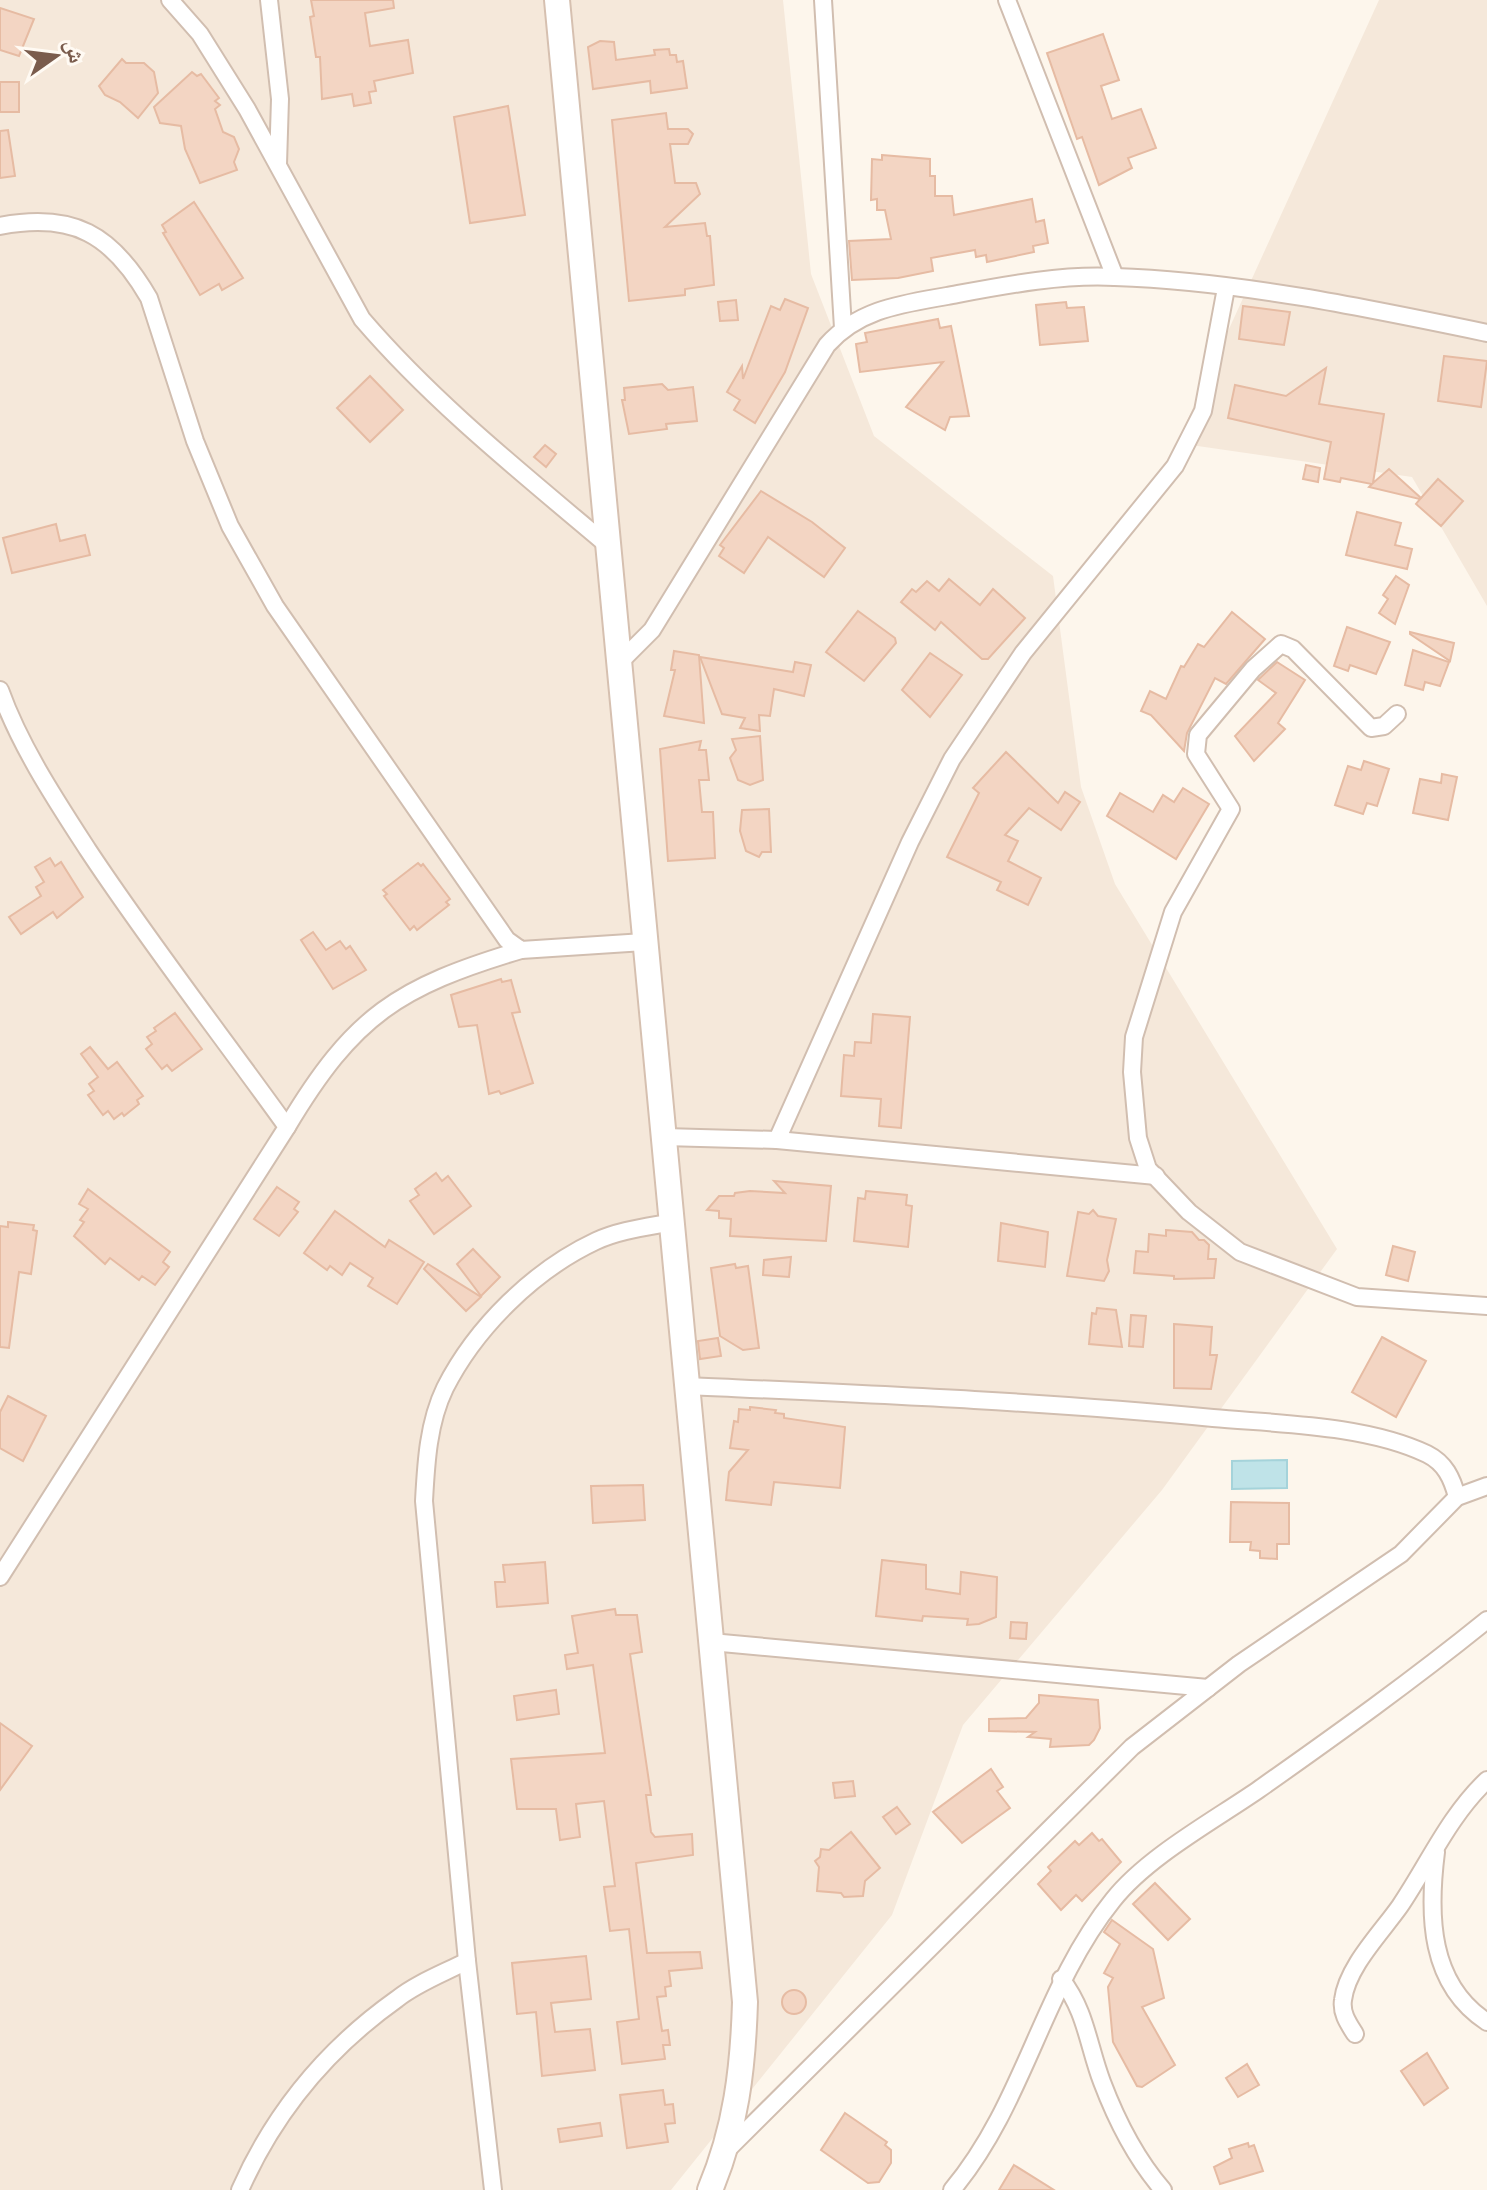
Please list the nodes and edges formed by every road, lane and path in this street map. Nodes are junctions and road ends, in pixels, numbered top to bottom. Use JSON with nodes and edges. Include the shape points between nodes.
{"nodes":[{"id":1,"x":170,"y":0,"type":"edge"},
{"id":2,"x":269,"y":0,"type":"edge"},
{"id":3,"x":557,"y":0,"type":"edge"},
{"id":4,"x":823,"y":0,"type":"edge"},
{"id":5,"x":1007,"y":0,"type":"edge"},
{"id":6,"x":278,"y":164,"type":"junction"},
{"id":7,"x":0,"y":226,"type":"edge"},
{"id":8,"x":1115,"y":277,"type":"junction"},
{"id":9,"x":1226,"y":288,"type":"junction"},
{"id":10,"x":843,"y":328,"type":"junction"},
{"id":11,"x":1487,"y":333,"type":"edge"},
{"id":12,"x":606,"y":544,"type":"junction"},
{"id":13,"x":619,"y":663,"type":"junction"},
{"id":14,"x":0,"y":690,"type":"edge"},
{"id":15,"x":1397,"y":714,"type":"dead end"},
{"id":16,"x":644,"y":942,"type":"junction"},
{"id":17,"x":521,"y":950,"type":"junction"},
{"id":18,"x":287,"y":1127,"type":"junction"},
{"id":19,"x":664,"y":1137,"type":"junction"},
{"id":20,"x":777,"y":1140,"type":"junction"},
{"id":21,"x":1156,"y":1176,"type":"junction"},
{"id":22,"x":673,"y":1222,"type":"junction"},
{"id":23,"x":1487,"y":1306,"type":"edge"},
{"id":24,"x":688,"y":1386,"type":"junction"},
{"id":25,"x":1487,"y":1486,"type":"edge"},
{"id":26,"x":1457,"y":1497,"type":"junction"},
{"id":27,"x":0,"y":1577,"type":"edge"},
{"id":28,"x":1487,"y":1620,"type":"edge"},
{"id":29,"x":711,"y":1642,"type":"junction"},
{"id":30,"x":1208,"y":1688,"type":"junction"},
{"id":31,"x":1487,"y":1780,"type":"edge"},
{"id":32,"x":1437,"y":1843,"type":"junction"},
{"id":33,"x":467,"y":1961,"type":"junction"},
{"id":34,"x":1061,"y":1979,"type":"junction"},
{"id":35,"x":1487,"y":2022,"type":"edge"},
{"id":36,"x":1355,"y":2034,"type":"dead end"},
{"id":37,"x":727,"y":2150,"type":"junction"},
{"id":38,"x":240,"y":2190,"type":"edge"},
{"id":39,"x":493,"y":2190,"type":"edge"},
{"id":40,"x":710,"y":2190,"type":"edge"},
{"id":41,"x":952,"y":2190,"type":"edge"},
{"id":42,"x":1163,"y":2190,"type":"edge"}],
"edges":[{"from":1,"to":6,"type":"street","via":[[200,34]]},
{"from":2,"to":6,"type":"street","via":[[280,99]]},
{"from":3,"to":12,"type":"street"},
{"from":4,"to":10,"type":"street"},
{"from":5,"to":8,"type":"street"},
{"from":6,"to":12,"type":"street","via":[[338,279],[383,344],[497,452]]},
{"from":7,"to":17,"type":"street","via":[[40,220],[84,229],[137,277],[230,526],[268,592],[507,940]]},
{"from":8,"to":9,"type":"street"},
{"from":8,"to":10,"type":"street","via":[[1002,286],[927,300],[871,312]]},
{"from":9,"to":11,"type":"street","via":[[1383,311]]},
{"from":9,"to":20,"type":"street","via":[[1203,411],[1182,452],[1023,653],[952,759]]},
{"from":10,"to":13,"type":"street","via":[[827,345],[652,630]]},
{"from":12,"to":13,"type":"street"},
{"from":13,"to":16,"type":"street"},
{"from":14,"to":18,"type":"street","via":[[67,817],[152,948]]},
{"from":15,"to":21,"type":"street","via":[[1384,726],[1371,728],[1293,649],[1281,644],[1198,735],[1196,754],[1231,809],[1173,912],[1134,1037],[1138,1138],[1148,1169]]},
{"from":16,"to":17,"type":"street"},
{"from":16,"to":19,"type":"street"},
{"from":17,"to":18,"type":"street","via":[[437,977],[390,1003],[355,1033]]},
{"from":18,"to":27,"type":"street"},
{"from":19,"to":20,"type":"street"},
{"from":19,"to":22,"type":"street"},
{"from":20,"to":21,"type":"street"},
{"from":21,"to":23,"type":"street","via":[[1189,1212],[1240,1252],[1265,1262],[1357,1297]]},
{"from":22,"to":24,"type":"street"},
{"from":22,"to":33,"type":"street","via":[[596,1241],[536,1279],[466,1353],[444,1389],[433,1423],[424,1501]]},
{"from":24,"to":26,"type":"street","via":[[989,1399],[1324,1428],[1429,1455],[1452,1478]]},
{"from":24,"to":29,"type":"street"},
{"from":25,"to":26,"type":"street"},
{"from":26,"to":30,"type":"street","via":[[1401,1554]]},
{"from":28,"to":34,"type":"street","via":[[1159,1859],[1115,1897]]},
{"from":29,"to":30,"type":"street"},
{"from":29,"to":37,"type":"street","via":[[745,2002],[738,2103]]},
{"from":30,"to":37,"type":"street","via":[[1132,1747],[1064,1812]]},
{"from":31,"to":32,"type":"street"},
{"from":32,"to":35,"type":"street","via":[[1433,1932],[1444,1975],[1466,2007]]},
{"from":32,"to":36,"type":"street","via":[[1343,1997],[1342,2012]]},
{"from":33,"to":38,"type":"street","via":[[399,1997],[330,2056],[270,2132]]},
{"from":33,"to":39,"type":"street"},
{"from":34,"to":41,"type":"street","via":[[1011,2100]]},
{"from":34,"to":42,"type":"street","via":[[1081,2009],[1120,2122]]},
{"from":37,"to":40,"type":"street"}]}
